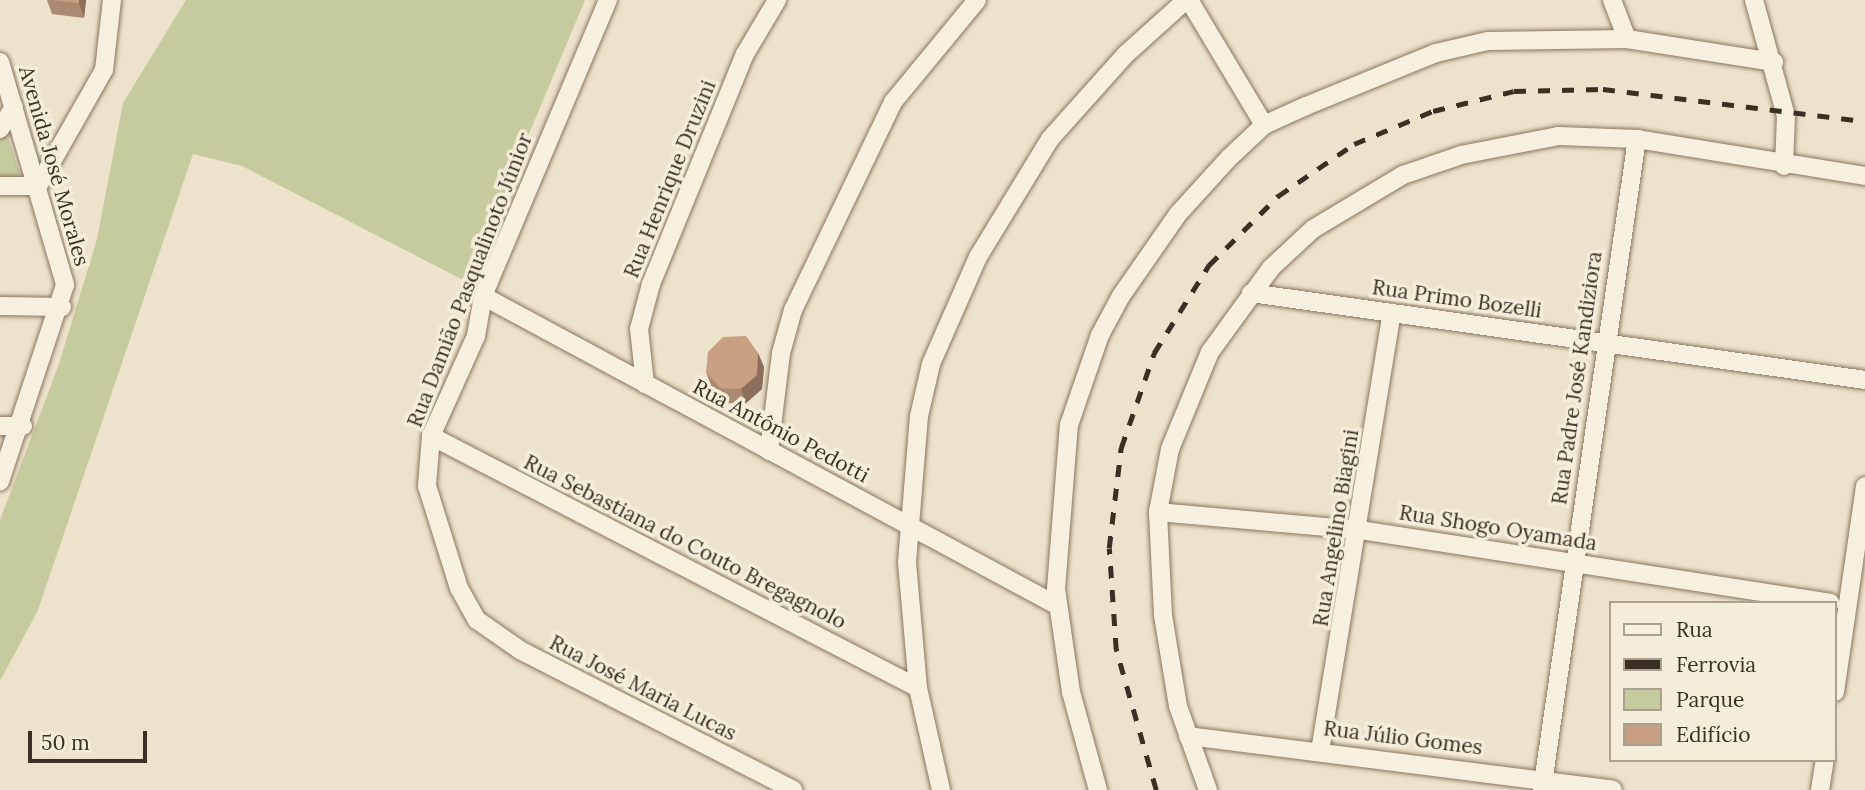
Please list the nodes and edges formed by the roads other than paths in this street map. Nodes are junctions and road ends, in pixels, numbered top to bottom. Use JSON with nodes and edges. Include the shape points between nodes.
{"nodes":[{"id":1,"x":112,"y":0,"type":"edge"},
{"id":2,"x":608,"y":0,"type":"edge"},
{"id":3,"x":777,"y":0,"type":"edge"},
{"id":4,"x":977,"y":0,"type":"edge"},
{"id":5,"x":1188,"y":0,"type":"edge"},
{"id":6,"x":1612,"y":0,"type":"edge"},
{"id":7,"x":1754,"y":0,"type":"edge"},
{"id":8,"x":1627,"y":39,"type":"junction"},
{"id":9,"x":0,"y":62,"type":"edge"},
{"id":10,"x":1774,"y":62,"type":"junction"},
{"id":11,"x":14,"y":107,"type":"junction"},
{"id":12,"x":1264,"y":125,"type":"junction"},
{"id":13,"x":0,"y":129,"type":"edge"},
{"id":14,"x":1637,"y":139,"type":"junction"},
{"id":15,"x":1784,"y":166,"type":"junction"},
{"id":16,"x":1865,"y":176,"type":"edge"},
{"id":17,"x":0,"y":186,"type":"edge"},
{"id":18,"x":38,"y":186,"type":"junction"},
{"id":19,"x":1251,"y":293,"type":"junction"},
{"id":20,"x":483,"y":296,"type":"junction"},
{"id":21,"x":0,"y":306,"type":"edge"},
{"id":22,"x":62,"y":307,"type":"junction"},
{"id":23,"x":1392,"y":313,"type":"junction"},
{"id":24,"x":1605,"y":344,"type":"junction"},
{"id":25,"x":1865,"y":380,"type":"edge"},
{"id":26,"x":645,"y":384,"type":"junction"},
{"id":27,"x":0,"y":426,"type":"edge"},
{"id":28,"x":23,"y":426,"type":"junction"},
{"id":29,"x":432,"y":436,"type":"junction"},
{"id":30,"x":769,"y":451,"type":"junction"},
{"id":31,"x":0,"y":482,"type":"edge"},
{"id":32,"x":1865,"y":486,"type":"edge"},
{"id":33,"x":1158,"y":512,"type":"junction"},
{"id":34,"x":907,"y":525,"type":"junction"},
{"id":35,"x":1360,"y":530,"type":"junction"},
{"id":36,"x":1574,"y":562,"type":"junction"},
{"id":37,"x":1818,"y":601,"type":"edge"},
{"id":38,"x":1058,"y":606,"type":"junction"},
{"id":39,"x":1849,"y":606,"type":"edge"},
{"id":40,"x":477,"y":620,"type":"joint"},
{"id":41,"x":1837,"y":680,"type":"edge"},
{"id":42,"x":918,"y":688,"type":"junction"},
{"id":43,"x":1188,"y":736,"type":"junction"},
{"id":44,"x":1320,"y":751,"type":"junction"},
{"id":45,"x":1825,"y":762,"type":"edge"},
{"id":46,"x":1543,"y":784,"type":"edge"},
{"id":47,"x":793,"y":790,"type":"edge"},
{"id":48,"x":941,"y":790,"type":"edge"},
{"id":49,"x":1098,"y":790,"type":"edge"},
{"id":50,"x":1208,"y":790,"type":"edge"},
{"id":51,"x":1613,"y":790,"type":"edge"},
{"id":52,"x":1821,"y":790,"type":"edge"}],
"edges":[{"from":1,"to":18,"type":"street","via":[[104,70]]},
{"from":2,"to":20,"type":"street","name":"Rua Damião Pasqualinoto Júnior"},
{"from":3,"to":26,"type":"street","name":"Rua Henrique Druzini","via":[[746,54],[651,284],[639,329]]},
{"from":4,"to":30,"type":"street","via":[[893,102],[793,310],[781,353]]},
{"from":5,"to":12,"type":"street"},
{"from":5,"to":34,"type":"street","via":[[1050,139],[1008,200],[931,364]]},
{"from":6,"to":8,"type":"street"},
{"from":7,"to":10,"type":"street"},
{"from":8,"to":10,"type":"street"},
{"from":8,"to":12,"type":"street","via":[[1531,38],[1462,47]]},
{"from":9,"to":11,"type":"street","name":"Avenida José Morales"},
{"from":10,"to":15,"type":"street","via":[[1786,116]]},
{"from":11,"to":13,"type":"street"},
{"from":11,"to":18,"type":"street","name":"Avenida José Morales"},
{"from":12,"to":38,"type":"street","via":[[1178,214],[1100,335],[1067,438]]},
{"from":14,"to":15,"type":"street"},
{"from":14,"to":19,"type":"street","via":[[1518,142],[1403,175],[1313,229]]},
{"from":14,"to":24,"type":"street","name":"Rua Padre José Kandiziora"},
{"from":15,"to":16,"type":"street"},
{"from":17,"to":18,"type":"street"},
{"from":18,"to":22,"type":"street","name":"Avenida José Morales","via":[[64,273]]},
{"from":19,"to":23,"type":"street","name":"Rua Primo Bozelli"},
{"from":19,"to":33,"type":"street","via":[[1186,401]]},
{"from":20,"to":26,"type":"street","name":"Rua Antônio Pedotti"},
{"from":20,"to":29,"type":"street","name":"Rua Damião Pasqualinoto Júnior","via":[[475,335]]},
{"from":21,"to":22,"type":"street"},
{"from":22,"to":28,"type":"street","name":"Avenida José Morales"},
{"from":23,"to":24,"type":"street","name":"Rua Primo Bozelli"},
{"from":23,"to":35,"type":"street","name":"Rua Angelino Biagini"},
{"from":24,"to":25,"type":"street","name":"Rua Primo Bozelli"},
{"from":24,"to":36,"type":"street","name":"Rua Padre José Kandiziora"},
{"from":26,"to":30,"type":"street","name":"Rua Antônio Pedotti"},
{"from":27,"to":28,"type":"street"},
{"from":28,"to":31,"type":"street","name":"Avenida José Morales"},
{"from":29,"to":40,"type":"street","name":"Rua Damião Pasqualinoto Júnior","via":[[427,486],[459,588]]},
{"from":29,"to":42,"type":"street","name":"Rua Sebastiana do Couto Bregagnolo"},
{"from":30,"to":34,"type":"street","name":"Rua Antônio Pedotti"},
{"from":32,"to":39,"type":"street"},
{"from":33,"to":35,"type":"street","name":"Rua Shogo Oyamada"},
{"from":33,"to":43,"type":"street","via":[[1163,615]]},
{"from":34,"to":38,"type":"street","name":"Rua Antônio Pedotti"},
{"from":34,"to":42,"type":"street"},
{"from":35,"to":36,"type":"street","name":"Rua Shogo Oyamada"},
{"from":35,"to":44,"type":"street","name":"Rua Angelino Biagini"},
{"from":36,"to":37,"type":"street","name":"Rua Shogo Oyamada"},
{"from":36,"to":46,"type":"street","name":"Rua Padre José Kandiziora"},
{"from":38,"to":49,"type":"street","via":[[1071,692]]},
{"from":39,"to":41,"type":"street"},
{"from":40,"to":47,"type":"street","name":"Rua José Maria Lucas","via":[[520,650]]},
{"from":42,"to":48,"type":"street"},
{"from":43,"to":44,"type":"street","name":"Rua Júlio Gomes"},
{"from":43,"to":50,"type":"street"},
{"from":44,"to":46,"type":"street","name":"Rua Júlio Gomes"},
{"from":45,"to":52,"type":"street"},
{"from":46,"to":51,"type":"street","name":"Rua Júlio Gomes"}]}
